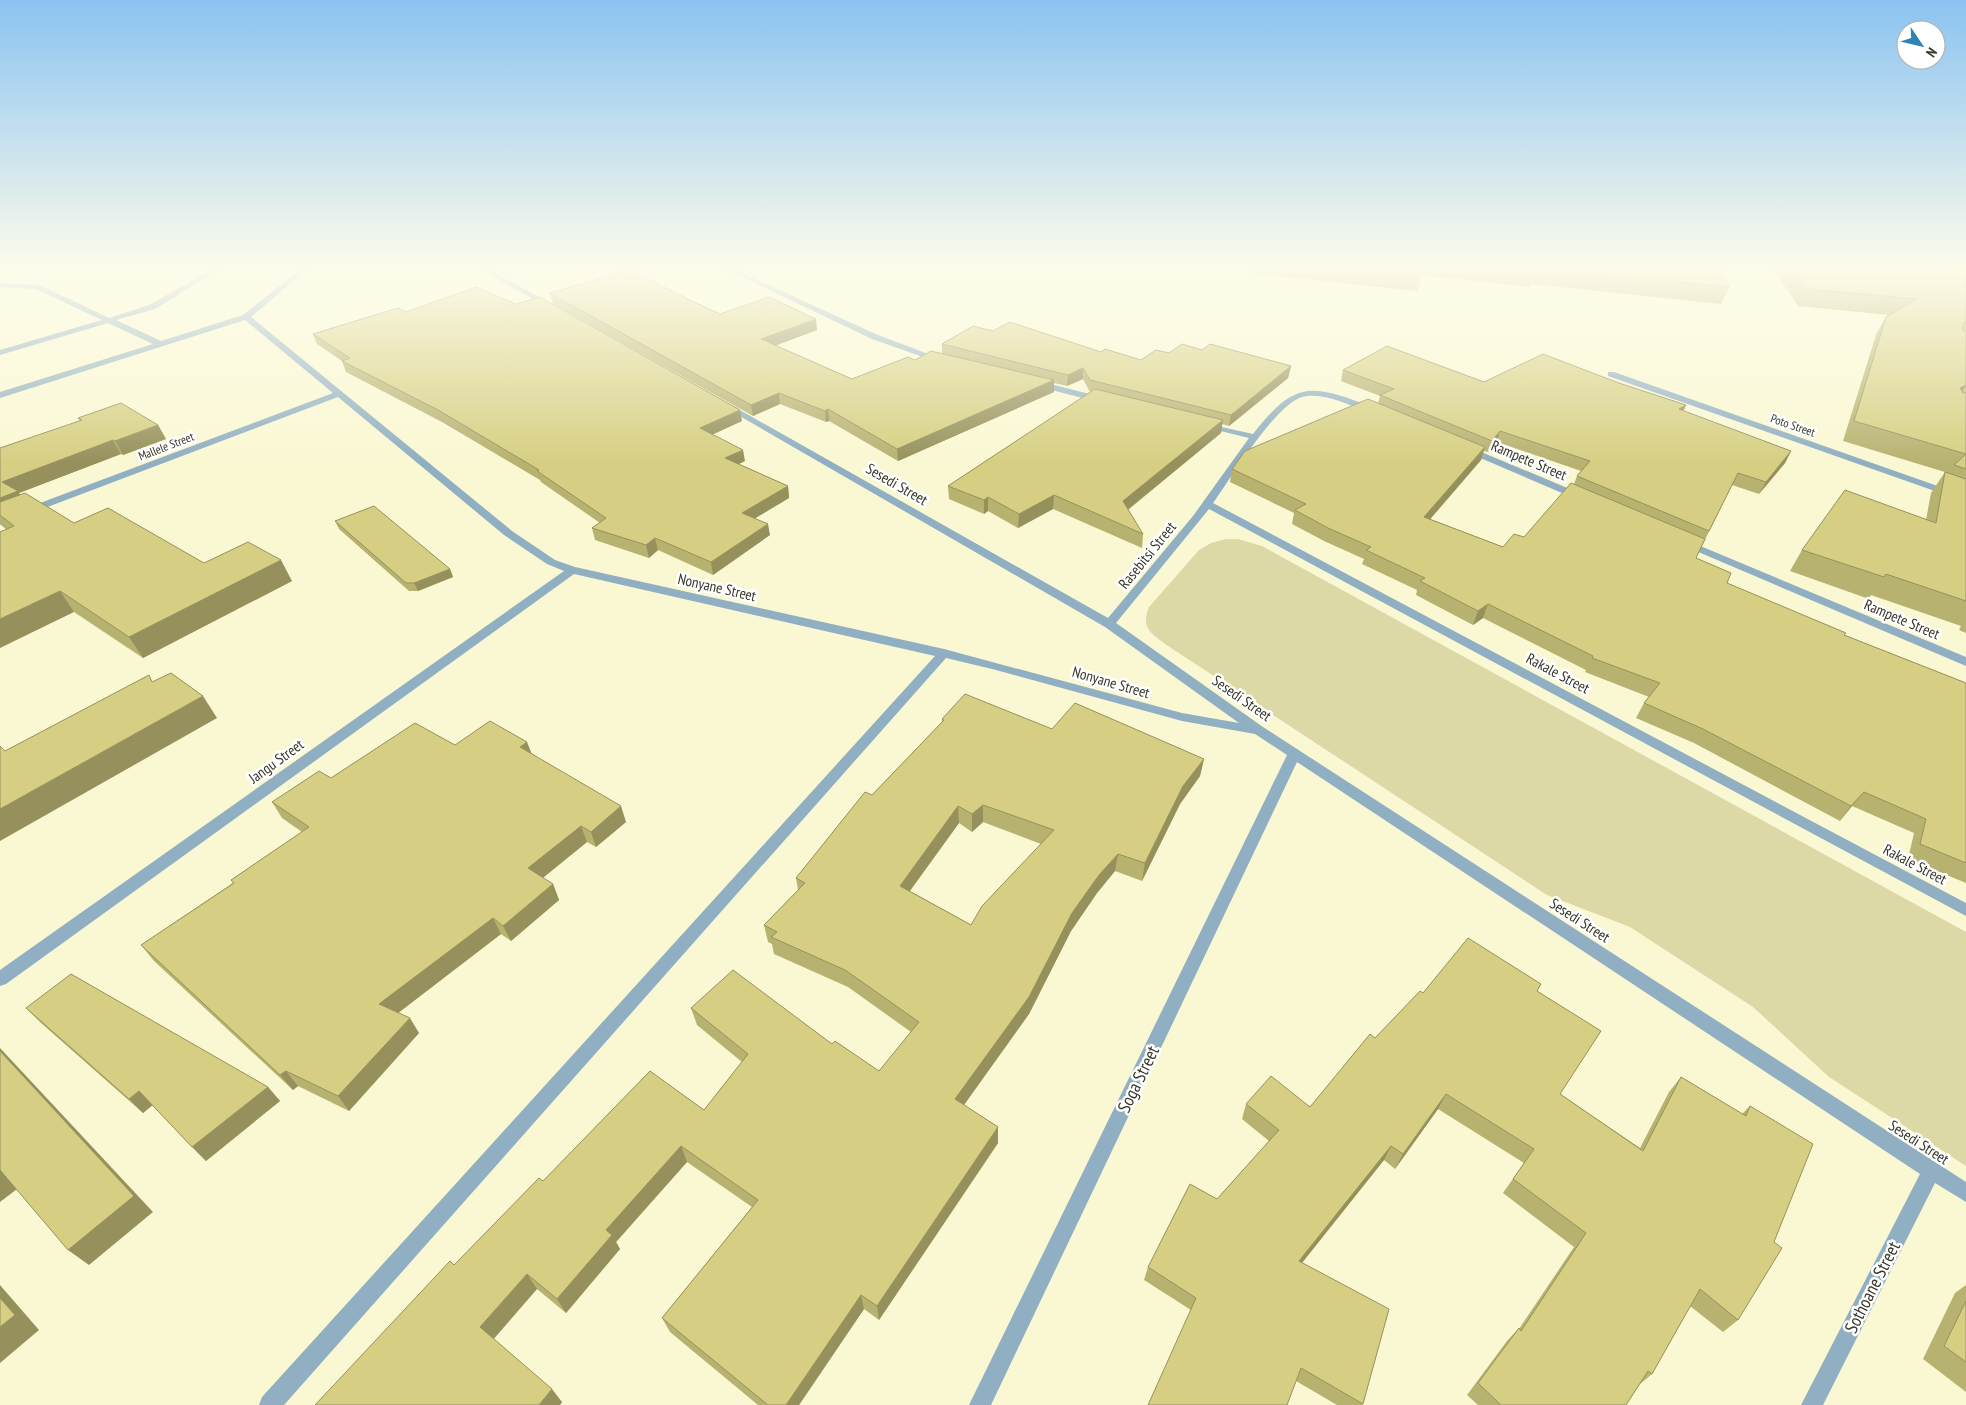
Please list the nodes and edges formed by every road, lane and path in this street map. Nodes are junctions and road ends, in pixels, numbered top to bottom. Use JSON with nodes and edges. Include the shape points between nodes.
{"nodes":[{"id":1,"x":73,"y":332,"type":"edge"},
{"id":2,"x":135,"y":332,"type":"edge"},
{"id":3,"x":200,"y":332,"type":"edge"},
{"id":4,"x":264,"y":332,"type":"edge"},
{"id":5,"x":863,"y":332,"type":"edge"},
{"id":6,"x":160,"y":344,"type":"junction"},
{"id":7,"x":0,"y":353,"type":"edge"},
{"id":8,"x":952,"y":363,"type":"edge"},
{"id":9,"x":1611,"y":374,"type":"dead end"},
{"id":10,"x":1028,"y":382,"type":"edge"},
{"id":11,"x":340,"y":393,"type":"junction"},
{"id":12,"x":0,"y":395,"type":"edge"},
{"id":13,"x":720,"y":402,"type":"edge"},
{"id":14,"x":1114,"y":402,"type":"edge"},
{"id":15,"x":1376,"y":412,"type":"edge"},
{"id":16,"x":1199,"y":423,"type":"edge"},
{"id":17,"x":1256,"y":437,"type":"junction"},
{"id":18,"x":1458,"y":446,"type":"edge"},
{"id":19,"x":1966,"y":499,"type":"edge"},
{"id":20,"x":1207,"y":504,"type":"junction"},
{"id":21,"x":1594,"y":504,"type":"edge"},
{"id":22,"x":0,"y":522,"type":"edge"},
{"id":23,"x":1676,"y":538,"type":"edge"},
{"id":24,"x":572,"y":570,"type":"junction"},
{"id":25,"x":1109,"y":624,"type":"junction"},
{"id":26,"x":944,"y":654,"type":"junction"},
{"id":27,"x":1966,"y":662,"type":"edge"},
{"id":28,"x":1258,"y":730,"type":"junction"},
{"id":29,"x":1296,"y":753,"type":"junction"},
{"id":30,"x":1966,"y":910,"type":"edge"},
{"id":31,"x":0,"y":979,"type":"edge"},
{"id":32,"x":1932,"y":1170,"type":"junction"},
{"id":33,"x":1966,"y":1193,"type":"edge"},
{"id":34,"x":270,"y":1405,"type":"edge"},
{"id":35,"x":980,"y":1405,"type":"edge"},
{"id":36,"x":1812,"y":1405,"type":"edge"}],
"edges":[{"from":1,"to":7,"type":"street"},
{"from":2,"to":6,"type":"street"},
{"from":3,"to":6,"type":"street"},
{"from":4,"to":11,"type":"street","name":"Nonyane Street"},
{"from":5,"to":8,"type":"street","via":[[919,354]]},
{"from":6,"to":12,"type":"street"},
{"from":9,"to":19,"type":"street","name":"Poto Street"},
{"from":10,"to":14,"type":"street"},
{"from":11,"to":22,"type":"street","name":"Mallele Street"},
{"from":11,"to":24,"type":"street","name":"Nonyane Street","via":[[508,534],[551,562]]},
{"from":13,"to":25,"type":"street","name":"Sesedi Street"},
{"from":15,"to":17,"type":"street","via":[[1340,398],[1298,394],[1287,400]]},
{"from":16,"to":17,"type":"street"},
{"from":17,"to":20,"type":"street"},
{"from":18,"to":21,"type":"street","name":"Rampete Street"},
{"from":20,"to":25,"type":"street","name":"Rasebitsi Street"},
{"from":20,"to":30,"type":"street","name":"Rakale Street"},
{"from":23,"to":27,"type":"street","name":"Rampete Street"},
{"from":24,"to":26,"type":"street","name":"Nonyane Street"},
{"from":24,"to":31,"type":"street","name":"Jangu Street"},
{"from":25,"to":28,"type":"street","name":"Sesedi Street"},
{"from":26,"to":28,"type":"street","name":"Nonyane Street","via":[[1169,714]]},
{"from":26,"to":34,"type":"street"},
{"from":28,"to":29,"type":"street","name":"Sesedi Street"},
{"from":29,"to":32,"type":"street","name":"Sesedi Street"},
{"from":29,"to":35,"type":"street","name":"Soga Street"},
{"from":32,"to":33,"type":"street","name":"Sesedi Street"},
{"from":32,"to":36,"type":"street","name":"Sothoane Street"}]}
